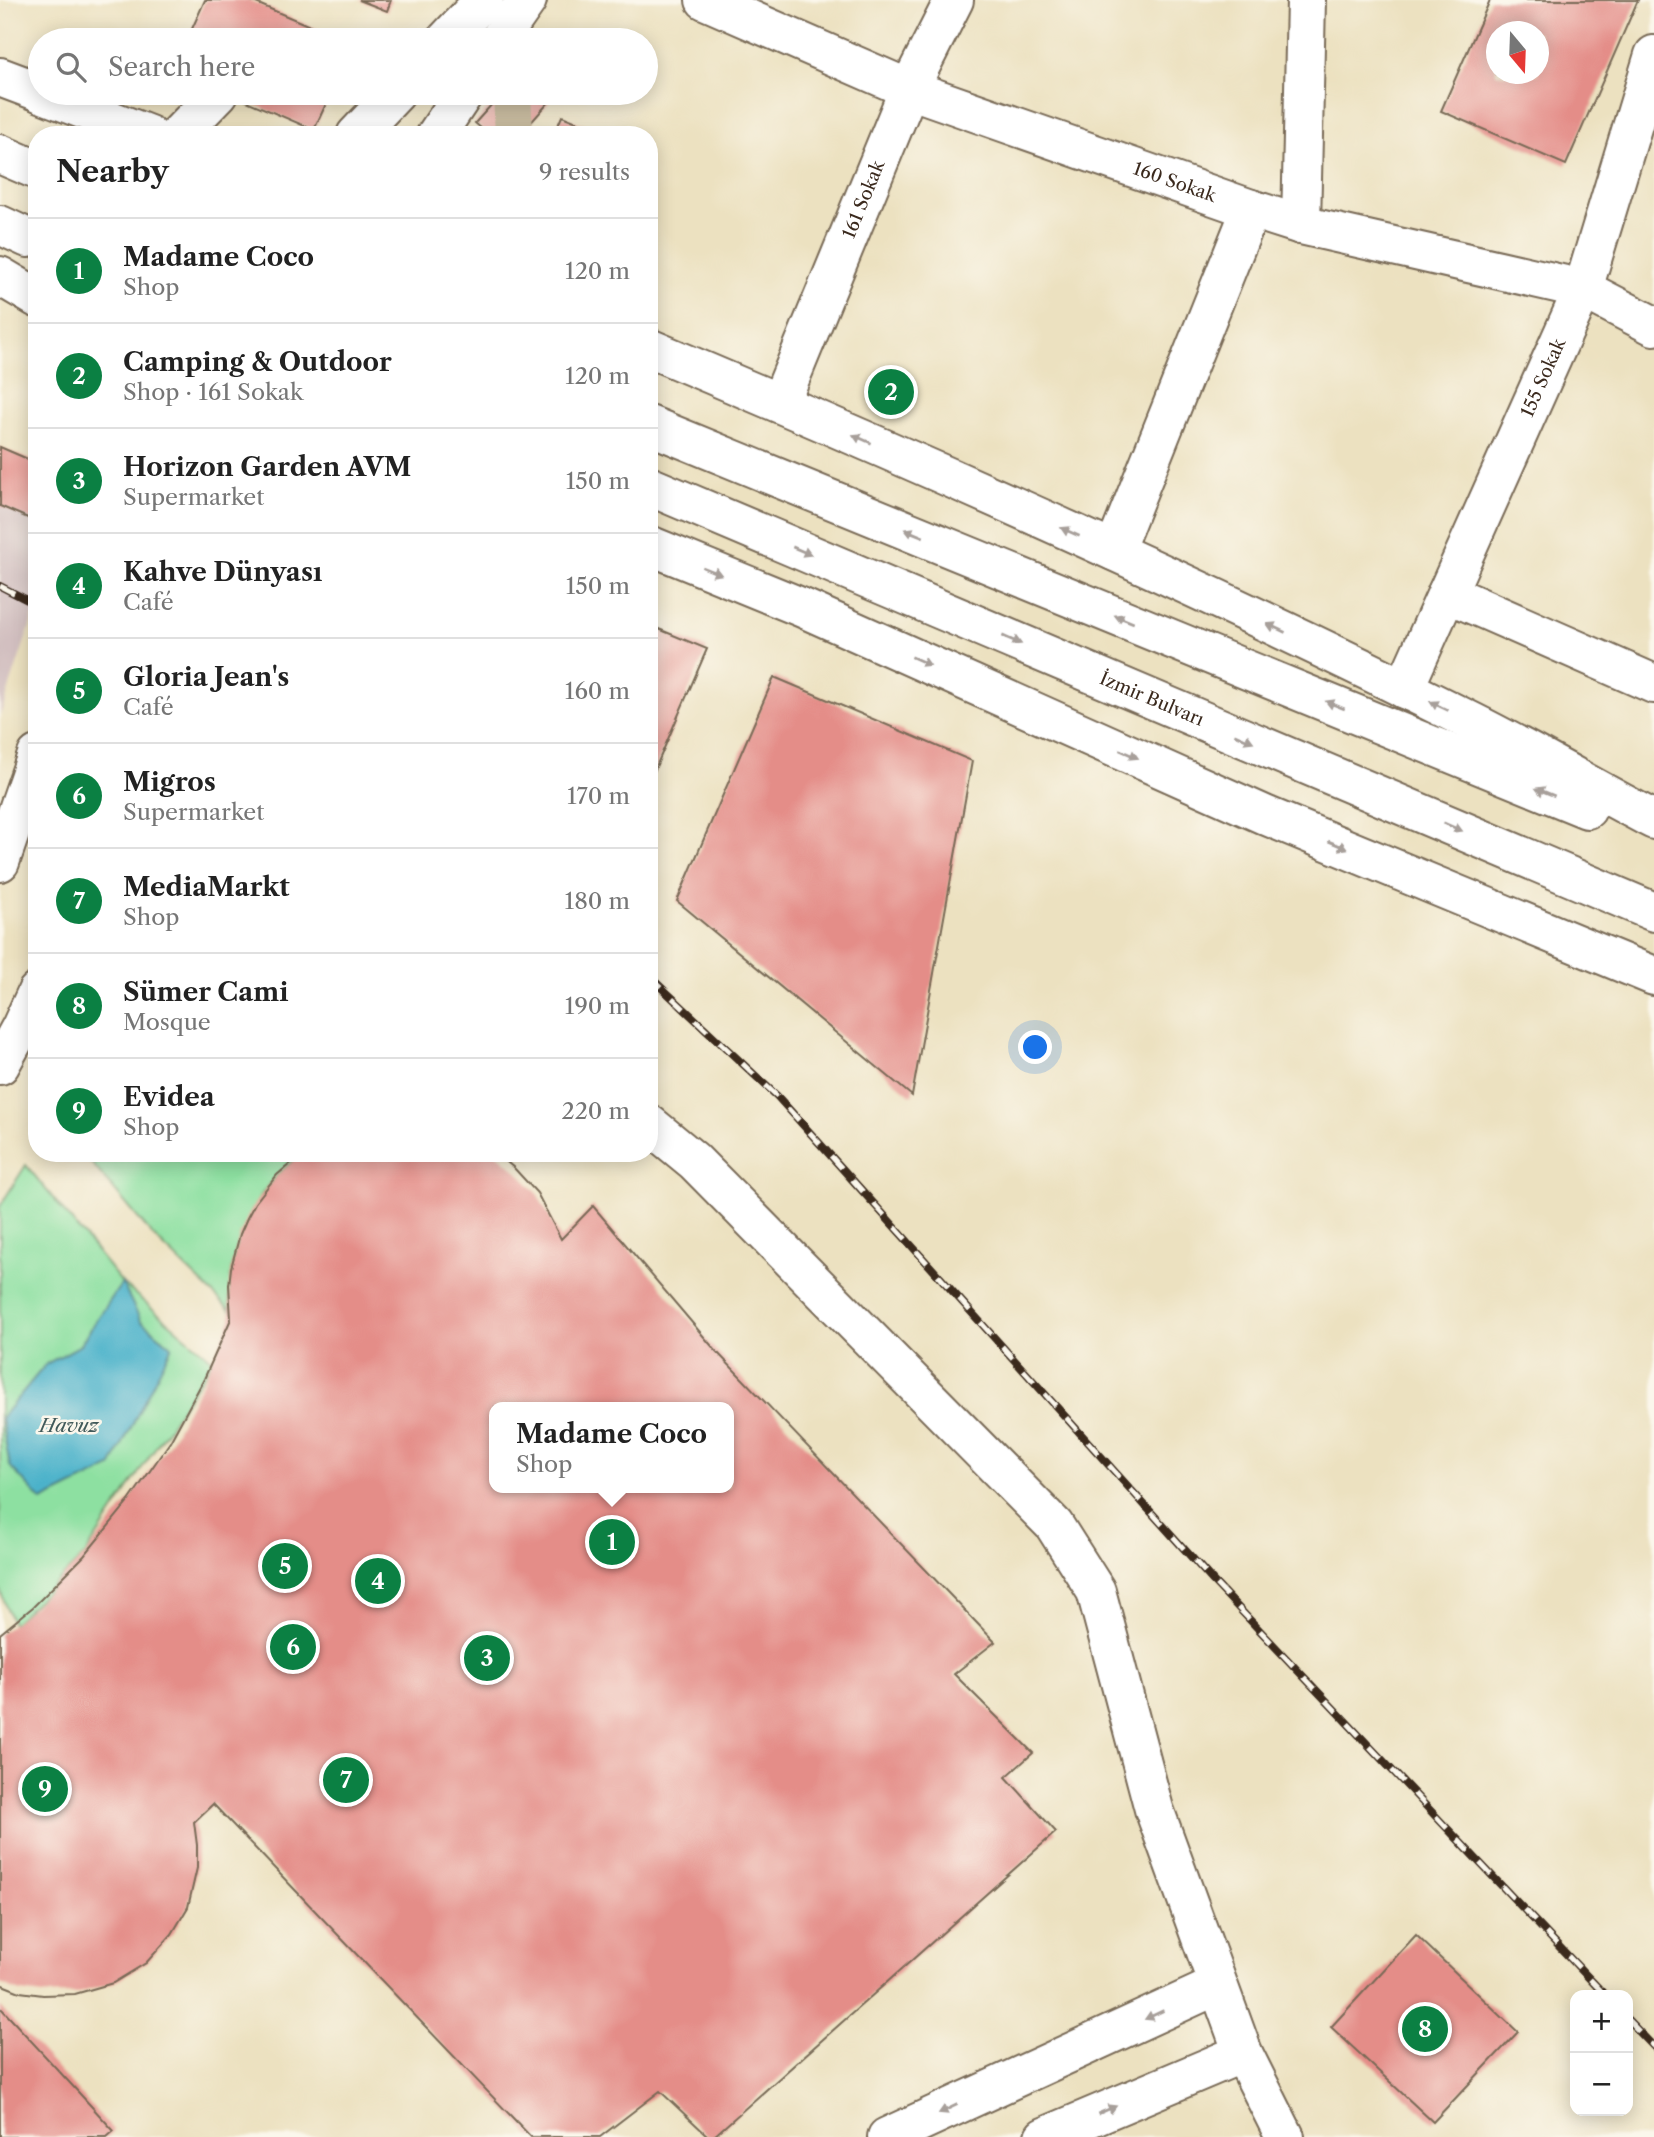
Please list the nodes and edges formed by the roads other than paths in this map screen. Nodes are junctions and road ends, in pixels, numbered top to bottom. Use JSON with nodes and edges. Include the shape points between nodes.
{"nodes":[{"id":1,"x":705,"y":0,"type":"edge"},
{"id":2,"x":954,"y":0,"type":"edge"},
{"id":3,"x":1306,"y":0,"type":"edge"},
{"id":4,"x":506,"y":21,"type":"edge"},
{"id":5,"x":484,"y":28,"type":"edge"},
{"id":6,"x":1654,"y":55,"type":"edge"},
{"id":7,"x":0,"y":77,"type":"edge"},
{"id":8,"x":28,"y":88,"type":"edge"},
{"id":9,"x":909,"y":89,"type":"junction"},
{"id":10,"x":70,"y":105,"type":"edge"},
{"id":11,"x":207,"y":105,"type":"edge"},
{"id":12,"x":385,"y":105,"type":"edge"},
{"id":13,"x":456,"y":105,"type":"edge"},
{"id":14,"x":121,"y":126,"type":"edge"},
{"id":15,"x":187,"y":126,"type":"edge"},
{"id":16,"x":365,"y":126,"type":"edge"},
{"id":17,"x":442,"y":126,"type":"edge"},
{"id":18,"x":0,"y":154,"type":"edge"},
{"id":19,"x":28,"y":166,"type":"edge"},
{"id":20,"x":1251,"y":209,"type":"junction"},
{"id":21,"x":1301,"y":225,"type":"junction"},
{"id":22,"x":1583,"y":289,"type":"junction"},
{"id":23,"x":1654,"y":327,"type":"edge"},
{"id":24,"x":658,"y":352,"type":"edge"},
{"id":25,"x":780,"y":403,"type":"junction"},
{"id":26,"x":658,"y":429,"type":"edge"},
{"id":27,"x":658,"y":490,"type":"edge"},
{"id":28,"x":658,"y":549,"type":"edge"},
{"id":29,"x":1114,"y":551,"type":"junction"},
{"id":30,"x":1447,"y":593,"type":"junction"},
{"id":31,"x":1654,"y":684,"type":"edge"},
{"id":32,"x":1404,"y":689,"type":"junction"},
{"id":33,"x":1474,"y":723,"type":"junction"},
{"id":34,"x":28,"y":781,"type":"edge"},
{"id":35,"x":1654,"y":790,"type":"edge"},
{"id":36,"x":1654,"y":820,"type":"edge"},
{"id":37,"x":1654,"y":836,"type":"edge"},
{"id":38,"x":0,"y":862,"type":"edge"},
{"id":39,"x":1654,"y":912,"type":"edge"},
{"id":40,"x":1654,"y":976,"type":"edge"},
{"id":41,"x":28,"y":1013,"type":"edge"},
{"id":42,"x":0,"y":1065,"type":"edge"},
{"id":43,"x":658,"y":1131,"type":"edge"},
{"id":44,"x":1216,"y":1986,"type":"junction"},
{"id":45,"x":1243,"y":2053,"type":"junction"},
{"id":46,"x":887,"y":2137,"type":"edge"},
{"id":47,"x":1044,"y":2137,"type":"edge"},
{"id":48,"x":1285,"y":2137,"type":"edge"}],
"edges":[{"from":1,"to":9,"type":"street","name":"160 Sokak"},
{"from":2,"to":9,"type":"street","name":"161 Sokak"},
{"from":3,"to":21,"type":"street"},
{"from":4,"to":5,"type":"street"},
{"from":6,"to":22,"type":"street","name":"155 Sokak"},
{"from":7,"to":8,"type":"street"},
{"from":9,"to":20,"type":"street","name":"160 Sokak"},
{"from":9,"to":25,"type":"street","name":"161 Sokak"},
{"from":10,"to":14,"type":"street"},
{"from":11,"to":15,"type":"street"},
{"from":12,"to":16,"type":"street"},
{"from":13,"to":17,"type":"street"},
{"from":18,"to":19,"type":"street"},
{"from":20,"to":21,"type":"street","name":"160 Sokak"},
{"from":20,"to":29,"type":"street"},
{"from":21,"to":22,"type":"street","name":"160 Sokak"},
{"from":22,"to":23,"type":"street","name":"160 Sokak"},
{"from":22,"to":30,"type":"street","name":"155 Sokak"},
{"from":24,"to":25,"type":"street"},
{"from":29,"to":25,"type":"street","one_way":true},
{"from":37,"to":26,"type":"street","one_way":true},
{"from":27,"to":39,"type":"street","name":"İzmir Bulvarı","one_way":true},
{"from":28,"to":40,"type":"street","one_way":true,"via":[[803,608],[1267,816]]},
{"from":32,"to":29,"type":"street","one_way":true},
{"from":30,"to":31,"type":"street"},
{"from":30,"to":32,"type":"street","name":"155 Sokak"},
{"from":33,"to":32,"type":"street","one_way":true},
{"from":33,"to":35,"type":"street"},
{"from":33,"to":36,"type":"street"},
{"from":34,"to":38,"type":"street"},
{"from":41,"to":42,"type":"street"},
{"from":43,"to":44,"type":"street","via":[[694,1161],[1055,1525],[1096,1591],[1154,1809]]},
{"from":44,"to":45,"type":"street"},
{"from":44,"to":46,"type":"street","one_way":true},
{"from":47,"to":45,"type":"street","one_way":true},
{"from":45,"to":48,"type":"street"}]}
